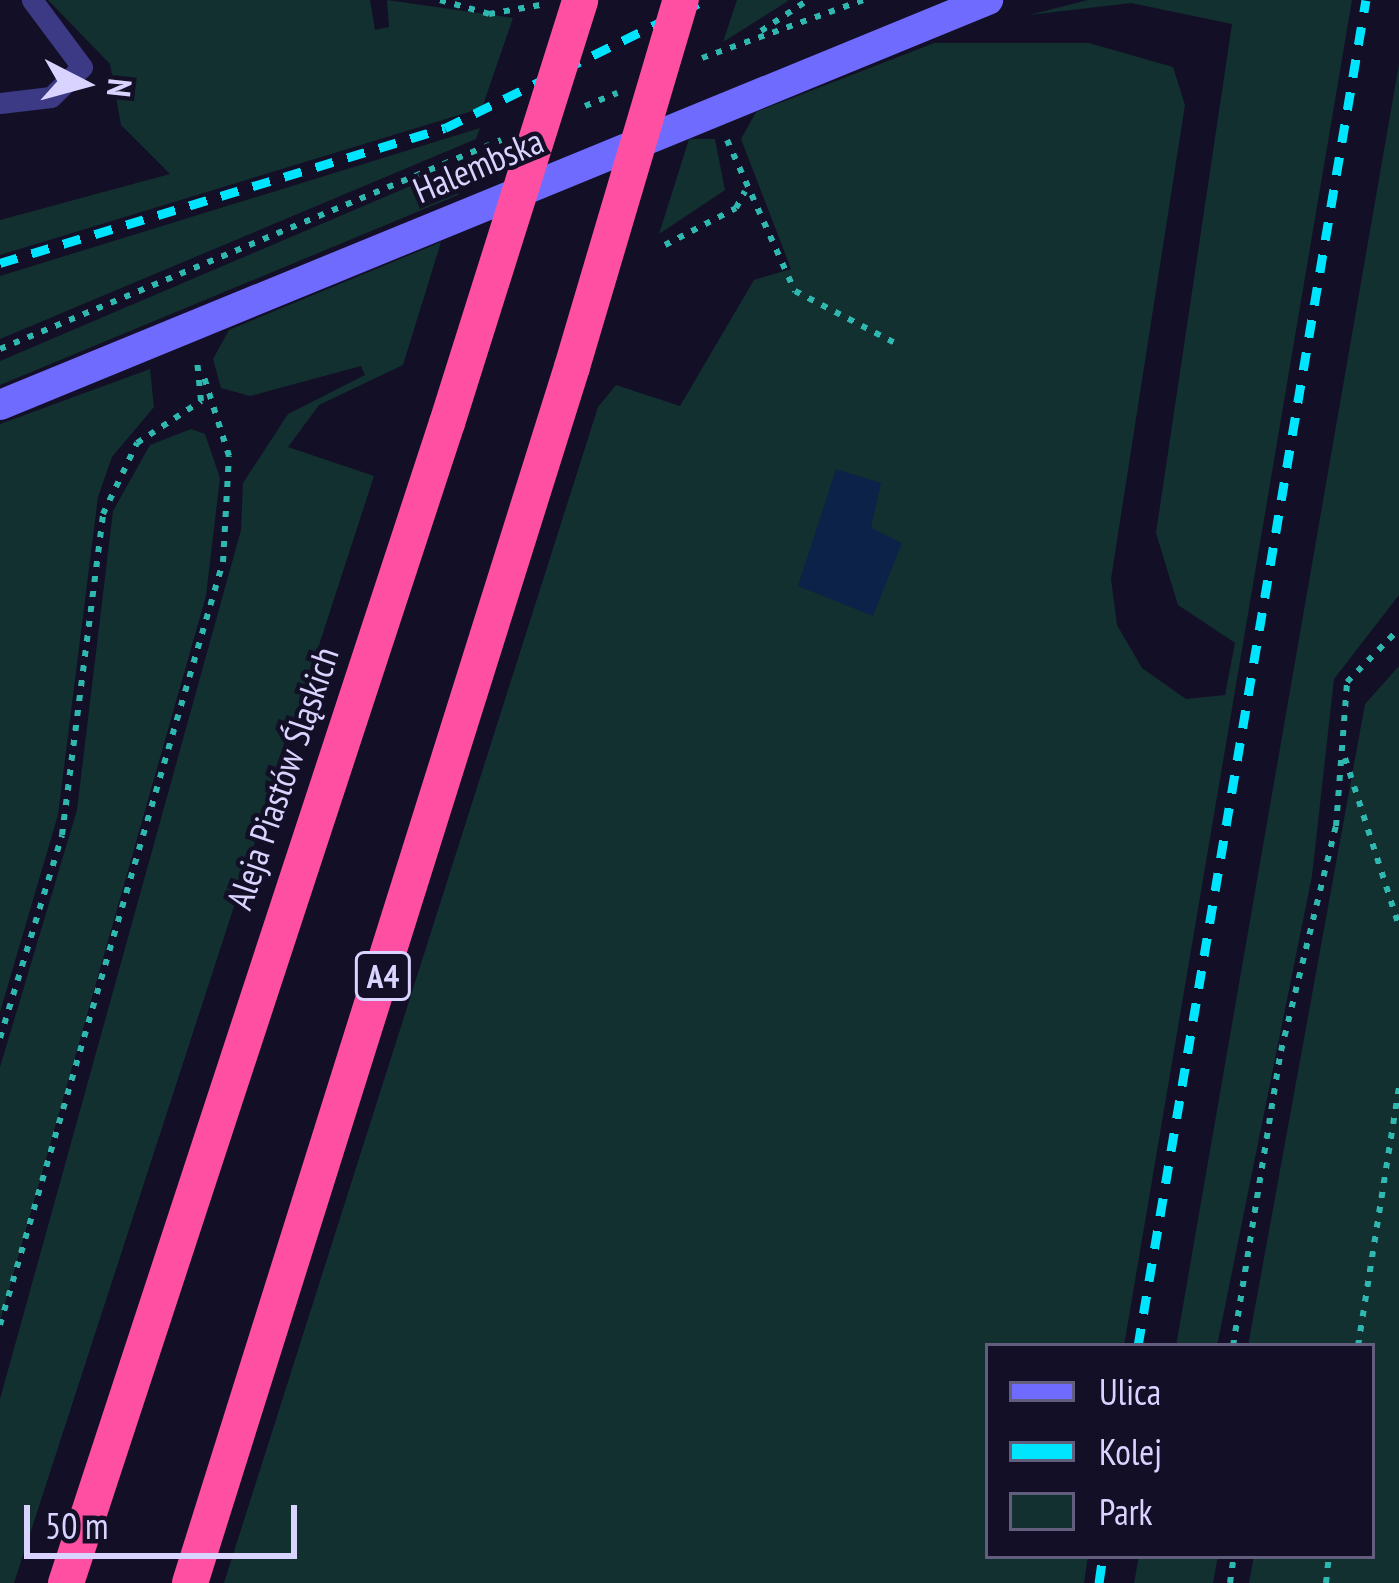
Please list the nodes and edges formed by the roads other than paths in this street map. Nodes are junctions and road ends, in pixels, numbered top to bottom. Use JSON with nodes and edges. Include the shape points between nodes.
{"nodes":[{"id":1,"x":32,"y":0,"type":"edge"},
{"id":2,"x":580,"y":0,"type":"edge"},
{"id":3,"x":681,"y":0,"type":"edge"},
{"id":4,"x":988,"y":0,"type":"edge"},
{"id":5,"x":0,"y":103,"type":"edge"},
{"id":6,"x":0,"y":405,"type":"edge"},
{"id":7,"x":66,"y":1583,"type":"edge"},
{"id":8,"x":190,"y":1583,"type":"edge"}],
"edges":[{"from":1,"to":5,"type":"lane","via":[[82,68],[51,97]]},
{"from":2,"to":7,"type":"highway","name":"Aleja Piastów Śląskich","bridge":true},
{"from":3,"to":8,"type":"highway","number":"A4","bridge":true},
{"from":4,"to":6,"type":"street","name":"Halembska"}]}
